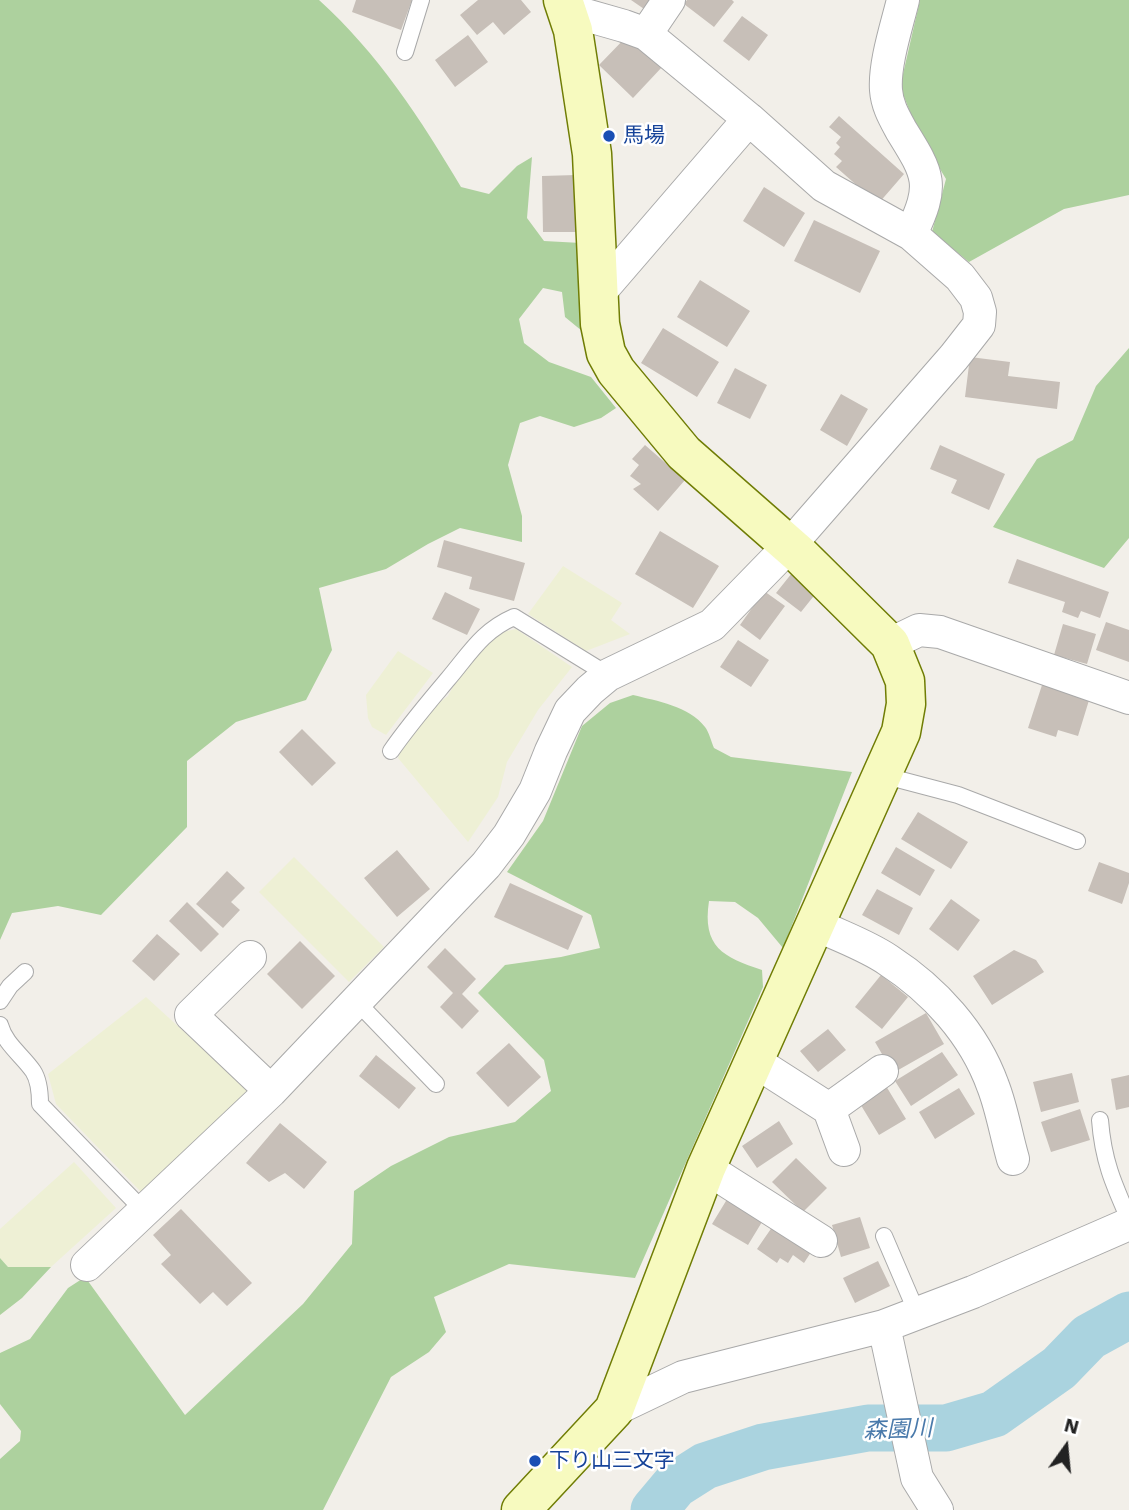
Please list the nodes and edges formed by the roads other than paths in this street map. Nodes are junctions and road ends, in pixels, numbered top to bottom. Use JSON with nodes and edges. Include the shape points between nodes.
{"nodes":[{"id":1,"x":421,"y":0,"type":"edge"},
{"id":2,"x":669,"y":0,"type":"edge"},
{"id":3,"x":903,"y":0,"type":"edge"},
{"id":4,"x":565,"y":5,"type":"edge"},
{"id":5,"x":646,"y":34,"type":"junction"},
{"id":6,"x":405,"y":52,"type":"dead end"},
{"id":7,"x":749,"y":119,"type":"junction"},
{"id":8,"x":911,"y":234,"type":"junction"},
{"id":9,"x":600,"y":292,"type":"junction"},
{"id":10,"x":789,"y":546,"type":"junction"},
{"id":11,"x":890,"y":644,"type":"junction"},
{"id":12,"x":608,"y":675,"type":"junction"},
{"id":13,"x":1129,"y":698,"type":"edge"},
{"id":14,"x":391,"y":751,"type":"dead end"},
{"id":15,"x":882,"y":775,"type":"junction"},
{"id":16,"x":1077,"y":841,"type":"dead end"},
{"id":17,"x":815,"y":924,"type":"junction"},
{"id":18,"x":250,"y":957,"type":"dead end"},
{"id":19,"x":25,"y":972,"type":"dead end"},
{"id":20,"x":0,"y":1001,"type":"edge"},
{"id":21,"x":356,"y":1001,"type":"junction"},
{"id":22,"x":0,"y":1025,"type":"edge"},
{"id":23,"x":754,"y":1061,"type":"junction"},
{"id":24,"x":882,"y":1071,"type":"dead end"},
{"id":25,"x":436,"y":1084,"type":"dead end"},
{"id":26,"x":271,"y":1091,"type":"junction"},
{"id":27,"x":829,"y":1109,"type":"junction"},
{"id":28,"x":1100,"y":1120,"type":"dead end"},
{"id":29,"x":845,"y":1150,"type":"dead end"},
{"id":30,"x":1013,"y":1159,"type":"dead end"},
{"id":31,"x":706,"y":1168,"type":"junction"},
{"id":32,"x":144,"y":1211,"type":"junction"},
{"id":33,"x":1129,"y":1221,"type":"edge"},
{"id":34,"x":884,"y":1236,"type":"dead end"},
{"id":35,"x":821,"y":1241,"type":"dead end"},
{"id":36,"x":87,"y":1265,"type":"dead end"},
{"id":37,"x":917,"y":1313,"type":"junction"},
{"id":38,"x":884,"y":1325,"type":"junction"},
{"id":39,"x":614,"y":1410,"type":"junction"},
{"id":40,"x":521,"y":1510,"type":"edge"},
{"id":41,"x":937,"y":1510,"type":"edge"}],
"edges":[{"from":1,"to":6,"type":"lane"},
{"from":2,"to":5,"type":"street"},
{"from":3,"to":8,"type":"street","via":[[886,89],[891,112],[926,177],[927,193]]},
{"from":4,"to":5,"type":"street"},
{"from":4,"to":9,"type":"street","via":[[593,154]]},
{"from":5,"to":7,"type":"street"},
{"from":7,"to":8,"type":"street","via":[[824,186]]},
{"from":7,"to":9,"type":"street"},
{"from":8,"to":10,"type":"street","via":[[960,277],[976,298],[979,325]]},
{"from":9,"to":10,"type":"street","via":[[600,324],[606,353],[616,371],[684,453]]},
{"from":10,"to":11,"type":"street"},
{"from":10,"to":12,"type":"street","via":[[712,625]]},
{"from":11,"to":13,"type":"street","via":[[919,630],[940,632]]},
{"from":11,"to":15,"type":"street","via":[[905,681],[906,704],[901,732]]},
{"from":12,"to":14,"type":"lane","via":[[514,617],[474,644]]},
{"from":12,"to":21,"type":"street","via":[[570,711],[535,790],[486,865]]},
{"from":15,"to":16,"type":"lane","via":[[958,795]]},
{"from":15,"to":17,"type":"street"},
{"from":17,"to":23,"type":"street"},
{"from":17,"to":30,"type":"street","via":[[886,958],[941,1002],[966,1033],[993,1085]]},
{"from":18,"to":26,"type":"street","via":[[191,1015]]},
{"from":19,"to":20,"type":"lane"},
{"from":21,"to":25,"type":"lane"},
{"from":21,"to":26,"type":"street"},
{"from":22,"to":32,"type":"lane","via":[[2,1035],[34,1072],[40,1104]]},
{"from":23,"to":27,"type":"street"},
{"from":23,"to":31,"type":"street"},
{"from":24,"to":27,"type":"street"},
{"from":26,"to":32,"type":"street"},
{"from":27,"to":29,"type":"street"},
{"from":28,"to":33,"type":"lane","via":[[1102,1150]]},
{"from":31,"to":35,"type":"street"},
{"from":31,"to":39,"type":"street"},
{"from":32,"to":36,"type":"street"},
{"from":33,"to":37,"type":"street"},
{"from":34,"to":37,"type":"lane"},
{"from":37,"to":38,"type":"street"},
{"from":38,"to":39,"type":"street","via":[[682,1377]]},
{"from":38,"to":41,"type":"street","via":[[916,1478]]},
{"from":39,"to":40,"type":"street"}]}
